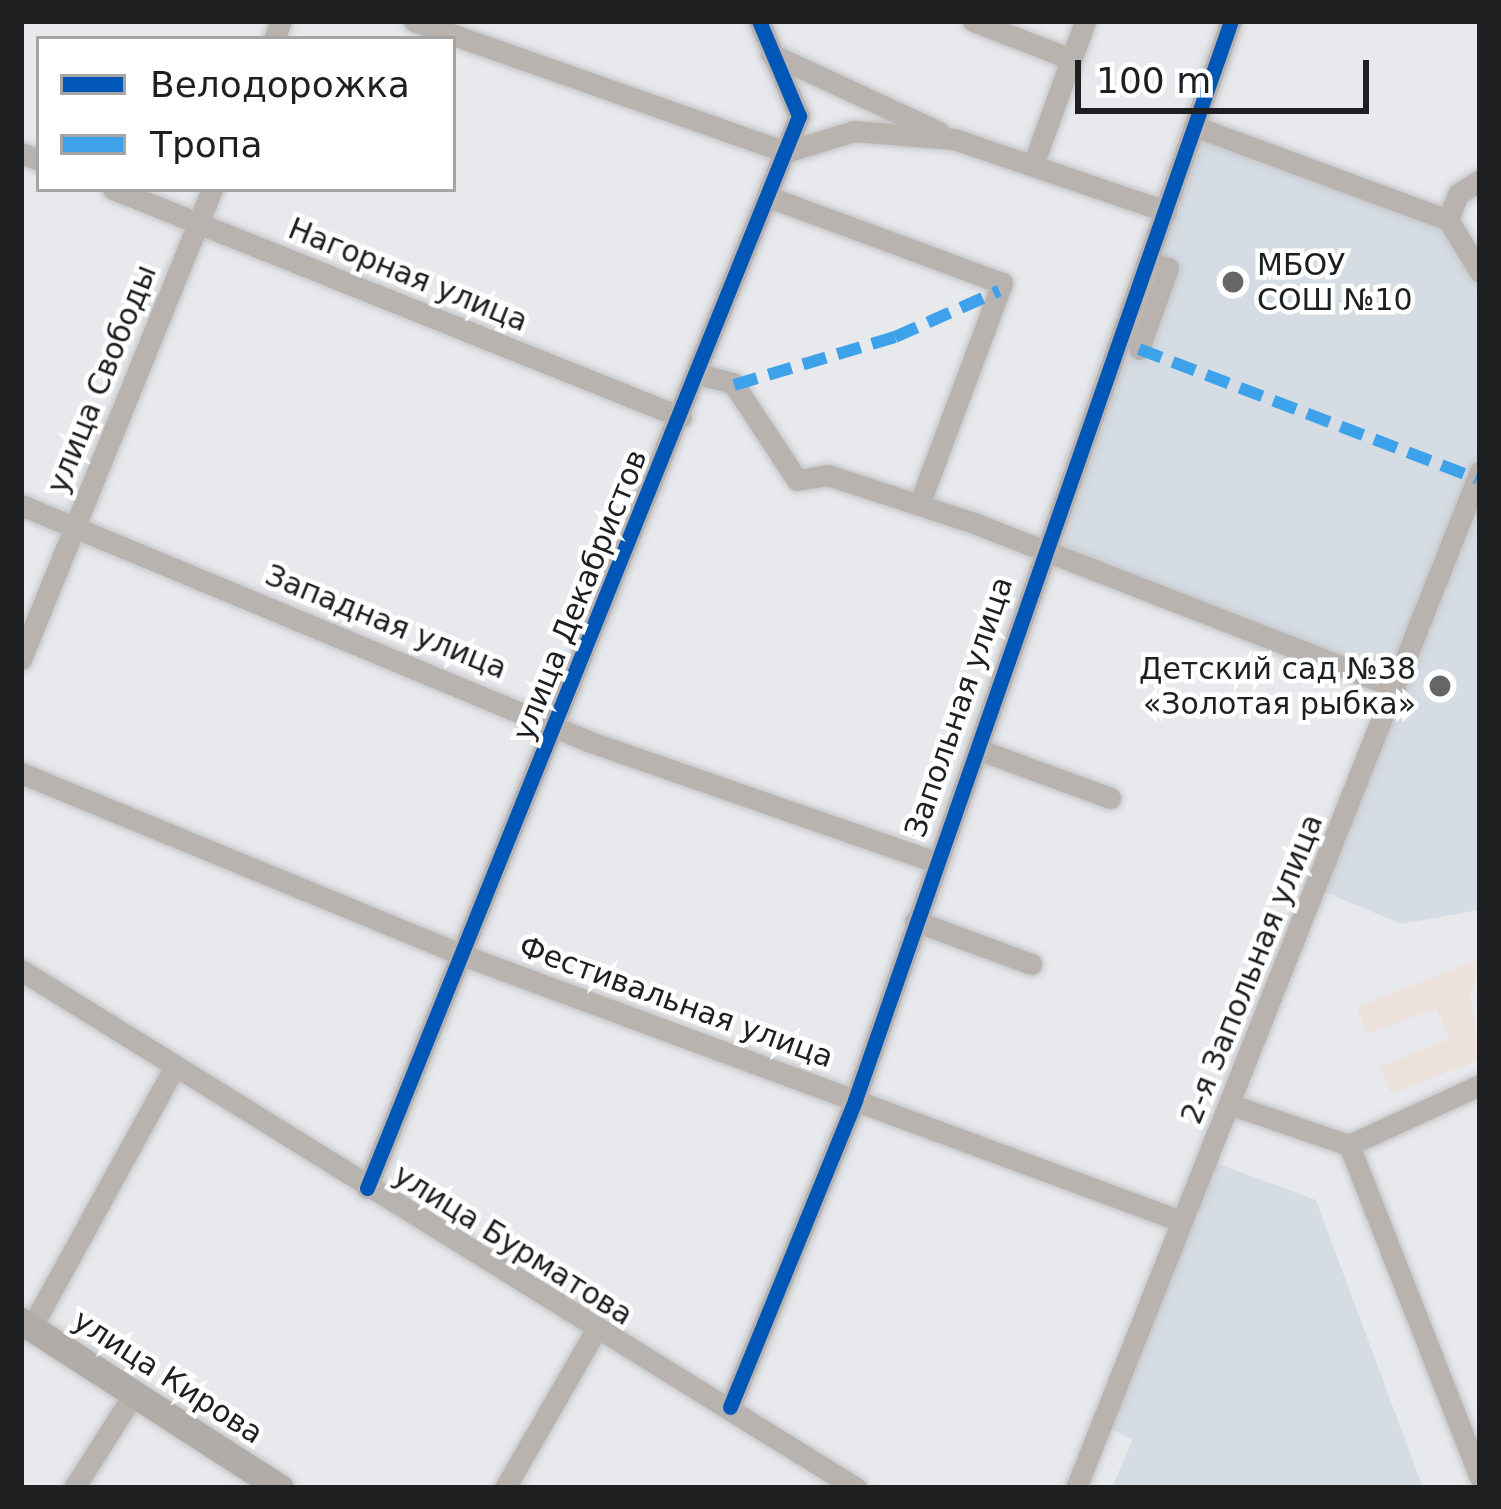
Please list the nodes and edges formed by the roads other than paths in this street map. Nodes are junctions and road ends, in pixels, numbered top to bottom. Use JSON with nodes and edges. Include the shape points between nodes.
{"nodes":[{"id":1,"x":414,"y":21,"type":"edge"},
{"id":2,"x":759,"y":21,"type":"edge"},
{"id":3,"x":973,"y":21,"type":"edge"},
{"id":4,"x":1085,"y":21,"type":"edge"},
{"id":5,"x":1231,"y":21,"type":"edge"},
{"id":6,"x":771,"y":54,"type":"junction"},
{"id":7,"x":1071,"y":59,"type":"junction"},
{"id":8,"x":1194,"y":126,"type":"junction"},
{"id":9,"x":954,"y":139,"type":"junction"},
{"id":10,"x":786,"y":152,"type":"junction"},
{"id":11,"x":1033,"y":165,"type":"junction"},
{"id":12,"x":1480,"y":180,"type":"edge"},
{"id":13,"x":121,"y":192,"type":"edge"},
{"id":14,"x":211,"y":192,"type":"edge"},
{"id":15,"x":769,"y":197,"type":"junction"},
{"id":16,"x":1166,"y":211,"type":"junction"},
{"id":17,"x":1448,"y":220,"type":"junction"},
{"id":18,"x":199,"y":222,"type":"junction"},
{"id":19,"x":1147,"y":261,"type":"junction"},
{"id":20,"x":1480,"y":272,"type":"edge"},
{"id":21,"x":1139,"y":349,"type":"dead end"},
{"id":22,"x":699,"y":374,"type":"junction"},
{"id":23,"x":680,"y":417,"type":"junction"},
{"id":24,"x":1480,"y":471,"type":"edge"},
{"id":25,"x":21,"y":505,"type":"edge"},
{"id":26,"x":919,"y":505,"type":"junction"},
{"id":27,"x":74,"y":526,"type":"junction"},
{"id":28,"x":1041,"y":550,"type":"junction"},
{"id":29,"x":21,"y":659,"type":"edge"},
{"id":30,"x":1395,"y":687,"type":"junction"},
{"id":31,"x":556,"y":724,"type":"junction"},
{"id":32,"x":977,"y":749,"type":"junction"},
{"id":33,"x":21,"y":773,"type":"edge"},
{"id":34,"x":1110,"y":798,"type":"dead end"},
{"id":35,"x":933,"y":861,"type":"junction"},
{"id":36,"x":915,"y":921,"type":"junction"},
{"id":37,"x":465,"y":956,"type":"junction"},
{"id":38,"x":1031,"y":964,"type":"dead end"},
{"id":39,"x":21,"y":970,"type":"edge"},
{"id":40,"x":172,"y":1071,"type":"junction"},
{"id":41,"x":1480,"y":1085,"type":"edge"},
{"id":42,"x":855,"y":1100,"type":"junction"},
{"id":43,"x":1232,"y":1105,"type":"junction"},
{"id":44,"x":1348,"y":1144,"type":"junction"},
{"id":45,"x":367,"y":1188,"type":"junction"},
{"id":46,"x":1181,"y":1220,"type":"junction"},
{"id":47,"x":26,"y":1325,"type":"edge"},
{"id":48,"x":594,"y":1333,"type":"junction"},
{"id":49,"x":133,"y":1394,"type":"junction"},
{"id":50,"x":730,"y":1407,"type":"junction"},
{"id":51,"x":1480,"y":1478,"type":"edge"},
{"id":52,"x":74,"y":1488,"type":"edge"},
{"id":53,"x":280,"y":1488,"type":"edge"},
{"id":54,"x":506,"y":1488,"type":"edge"},
{"id":55,"x":856,"y":1488,"type":"edge"},
{"id":56,"x":1076,"y":1488,"type":"edge"}],
"edges":[{"from":1,"to":10,"type":"street"},
{"from":2,"to":6,"type":"street","name":"улица Декабристов"},
{"from":3,"to":7,"type":"street"},
{"from":4,"to":7,"type":"street"},
{"from":5,"to":8,"type":"street","name":"Запольная улица"},
{"from":6,"to":9,"type":"street"},
{"from":6,"to":10,"type":"street","name":"улица Декабристов","via":[[800,116]]},
{"from":7,"to":11,"type":"street"},
{"from":8,"to":16,"type":"street","name":"Запольная улица"},
{"from":8,"to":17,"type":"street"},
{"from":9,"to":10,"type":"street","via":[[854,131]]},
{"from":9,"to":11,"type":"street"},
{"from":10,"to":15,"type":"street","name":"улица Декабристов"},
{"from":11,"to":16,"type":"street"},
{"from":12,"to":17,"type":"street","via":[[1458,194]]},
{"from":13,"to":18,"type":"street","name":"Нагорная улица"},
{"from":14,"to":18,"type":"street","name":"улица Свободы"},
{"from":15,"to":22,"type":"street","name":"улица Декабристов"},
{"from":15,"to":26,"type":"street","via":[[1002,284]]},
{"from":16,"to":19,"type":"street","name":"Запольная улица"},
{"from":17,"to":20,"type":"street"},
{"from":18,"to":23,"type":"street","name":"Нагорная улица"},
{"from":18,"to":27,"type":"street","name":"улица Свободы"},
{"from":19,"to":21,"type":"street","via":[[1168,268]]},
{"from":19,"to":28,"type":"street","name":"Запольная улица"},
{"from":22,"to":23,"type":"street","name":"улица Декабристов"},
{"from":22,"to":26,"type":"street","via":[[733,383],[797,480],[828,475]]},
{"from":23,"to":31,"type":"street","name":"улица Декабристов"},
{"from":24,"to":30,"type":"street","name":"2-я Запольная улица"},
{"from":25,"to":27,"type":"street","name":"Западная улица"},
{"from":26,"to":28,"type":"street"},
{"from":27,"to":29,"type":"street","name":"улица Свободы"},
{"from":27,"to":31,"type":"street","name":"Западная улица"},
{"from":28,"to":30,"type":"street"},
{"from":28,"to":32,"type":"street","name":"Запольная улица"},
{"from":30,"to":43,"type":"street","name":"2-я Запольная улица"},
{"from":31,"to":35,"type":"street","name":"Западная улица"},
{"from":31,"to":37,"type":"street","name":"улица Декабристов"},
{"from":32,"to":34,"type":"street"},
{"from":32,"to":35,"type":"street","name":"Запольная улица"},
{"from":33,"to":37,"type":"street","name":"Фестивальная улица"},
{"from":35,"to":36,"type":"street","name":"Запольная улица"},
{"from":36,"to":38,"type":"street"},
{"from":36,"to":42,"type":"street","name":"Запольная улица"},
{"from":37,"to":42,"type":"street","name":"Фестивальная улица"},
{"from":37,"to":45,"type":"street","name":"улица Декабристов"},
{"from":39,"to":40,"type":"street","name":"улица Бурматова"},
{"from":40,"to":45,"type":"street","name":"улица Бурматова"},
{"from":40,"to":47,"type":"street"},
{"from":41,"to":44,"type":"street"},
{"from":42,"to":46,"type":"street","name":"Фестивальная улица"},
{"from":42,"to":50,"type":"street","name":"Запольная улица"},
{"from":43,"to":44,"type":"street"},
{"from":43,"to":46,"type":"street","name":"2-я Запольная улица"},
{"from":44,"to":51,"type":"street"},
{"from":45,"to":48,"type":"street","name":"улица Бурматова"},
{"from":46,"to":56,"type":"street","name":"2-я Запольная улица"},
{"from":47,"to":49,"type":"main road","name":"улица Кирова"},
{"from":48,"to":50,"type":"street","name":"улица Бурматова"},
{"from":48,"to":54,"type":"street"},
{"from":49,"to":52,"type":"street"},
{"from":49,"to":53,"type":"main road","name":"улица Кирова"},
{"from":50,"to":55,"type":"street","name":"улица Бурматова"}]}
